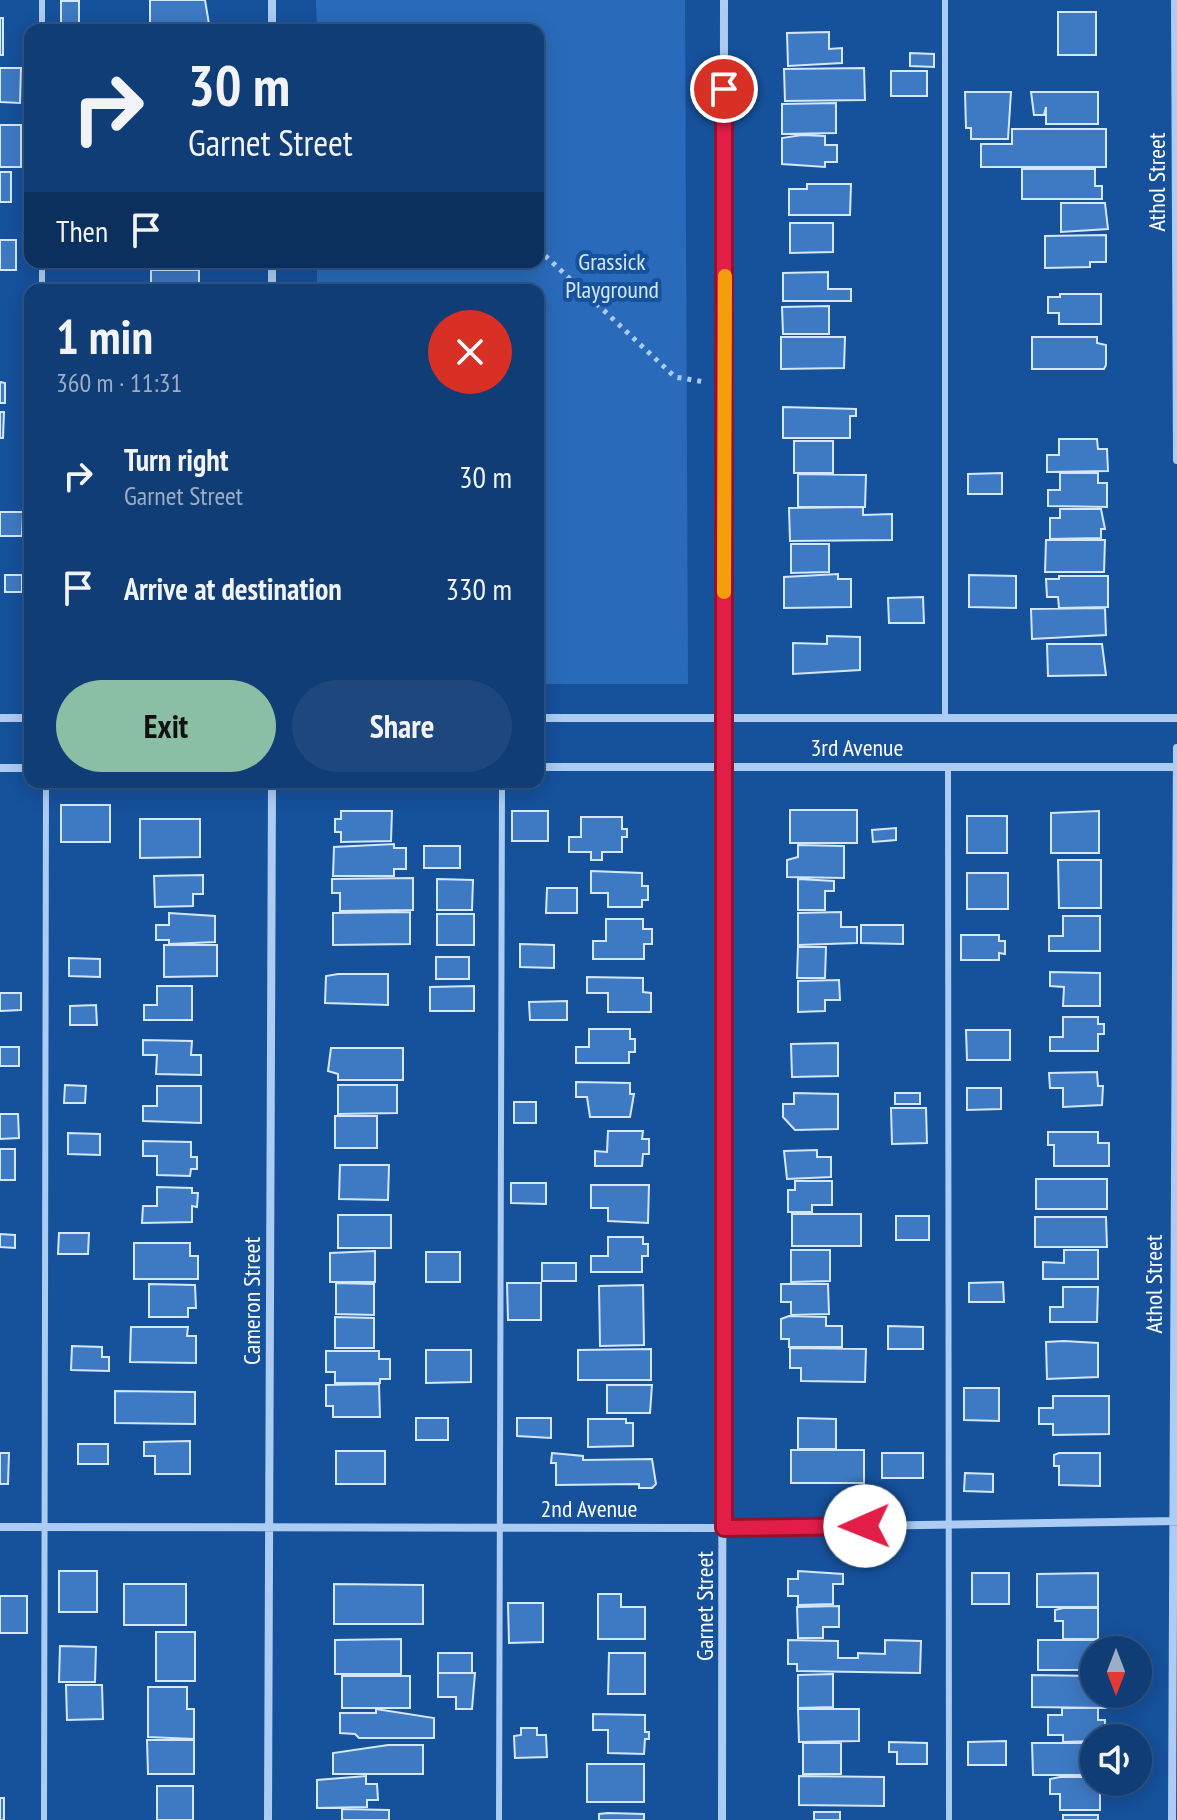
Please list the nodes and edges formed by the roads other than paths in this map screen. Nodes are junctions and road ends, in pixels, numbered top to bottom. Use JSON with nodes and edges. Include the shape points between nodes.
{"nodes":[{"id":1,"x":42,"y":0,"type":"edge"},
{"id":2,"x":272,"y":0,"type":"edge"},
{"id":3,"x":724,"y":0,"type":"edge"},
{"id":4,"x":945,"y":0,"type":"edge"},
{"id":5,"x":1175,"y":0,"type":"edge"},
{"id":6,"x":42,"y":24,"type":"edge"},
{"id":7,"x":272,"y":24,"type":"edge"},
{"id":8,"x":1177,"y":460,"type":"edge"},
{"id":9,"x":0,"y":718,"type":"edge"},
{"id":10,"x":24,"y":718,"type":"edge"},
{"id":11,"x":544,"y":718,"type":"edge"},
{"id":12,"x":723,"y":718,"type":"junction"},
{"id":13,"x":945,"y":718,"type":"junction"},
{"id":14,"x":1177,"y":718,"type":"edge"},
{"id":15,"x":1177,"y":748,"type":"edge"},
{"id":16,"x":544,"y":767,"type":"edge"},
{"id":17,"x":724,"y":767,"type":"junction"},
{"id":18,"x":948,"y":767,"type":"junction"},
{"id":19,"x":1177,"y":767,"type":"edge"},
{"id":20,"x":0,"y":768,"type":"edge"},
{"id":21,"x":24,"y":768,"type":"edge"},
{"id":22,"x":46,"y":788,"type":"edge"},
{"id":23,"x":272,"y":788,"type":"edge"},
{"id":24,"x":502,"y":788,"type":"edge"},
{"id":25,"x":1174,"y":1521,"type":"edge"},
{"id":26,"x":950,"y":1525,"type":"junction"},
{"id":27,"x":271,"y":1526,"type":"junction"},
{"id":28,"x":0,"y":1527,"type":"edge"},
{"id":29,"x":43,"y":1527,"type":"junction"},
{"id":30,"x":499,"y":1528,"type":"junction"},
{"id":31,"x":724,"y":1528,"type":"junction"},
{"id":32,"x":44,"y":1820,"type":"edge"},
{"id":33,"x":268,"y":1820,"type":"edge"},
{"id":34,"x":499,"y":1820,"type":"edge"},
{"id":35,"x":722,"y":1820,"type":"edge"},
{"id":36,"x":949,"y":1820,"type":"edge"},
{"id":37,"x":1172,"y":1820,"type":"edge"}],
"edges":[{"from":1,"to":6,"type":"lane"},
{"from":2,"to":7,"type":"street"},
{"from":3,"to":12,"type":"street","name":"Garnet Street"},
{"from":4,"to":13,"type":"lane"},
{"from":5,"to":8,"type":"street","name":"Athol Street"},
{"from":9,"to":10,"type":"street"},
{"from":11,"to":12,"type":"street","name":"3rd Avenue"},
{"from":12,"to":13,"type":"street","name":"3rd Avenue"},
{"from":12,"to":17,"type":"street","name":"Garnet Street"},
{"from":13,"to":14,"type":"street","name":"3rd Avenue"},
{"from":15,"to":19,"type":"street","name":"Athol Street"},
{"from":16,"to":17,"type":"street","name":"3rd Avenue"},
{"from":17,"to":18,"type":"street","name":"3rd Avenue"},
{"from":17,"to":31,"type":"street","name":"Garnet Street"},
{"from":18,"to":19,"type":"street","name":"3rd Avenue"},
{"from":18,"to":26,"type":"lane"},
{"from":19,"to":25,"type":"street","name":"Athol Street"},
{"from":20,"to":21,"type":"street"},
{"from":22,"to":29,"type":"lane"},
{"from":23,"to":27,"type":"street","name":"Cameron Street"},
{"from":24,"to":30,"type":"lane"},
{"from":25,"to":26,"type":"street","name":"2nd Avenue"},
{"from":25,"to":37,"type":"street","name":"Athol Street"},
{"from":26,"to":31,"type":"street","name":"2nd Avenue"},
{"from":26,"to":36,"type":"lane"},
{"from":27,"to":29,"type":"street","name":"2nd Avenue"},
{"from":27,"to":30,"type":"street","name":"2nd Avenue"},
{"from":27,"to":33,"type":"street","name":"Cameron Street"},
{"from":28,"to":29,"type":"street","name":"2nd Avenue"},
{"from":29,"to":32,"type":"lane"},
{"from":30,"to":31,"type":"street","name":"2nd Avenue"},
{"from":30,"to":34,"type":"lane"},
{"from":31,"to":35,"type":"street","name":"Garnet Street"}]}
